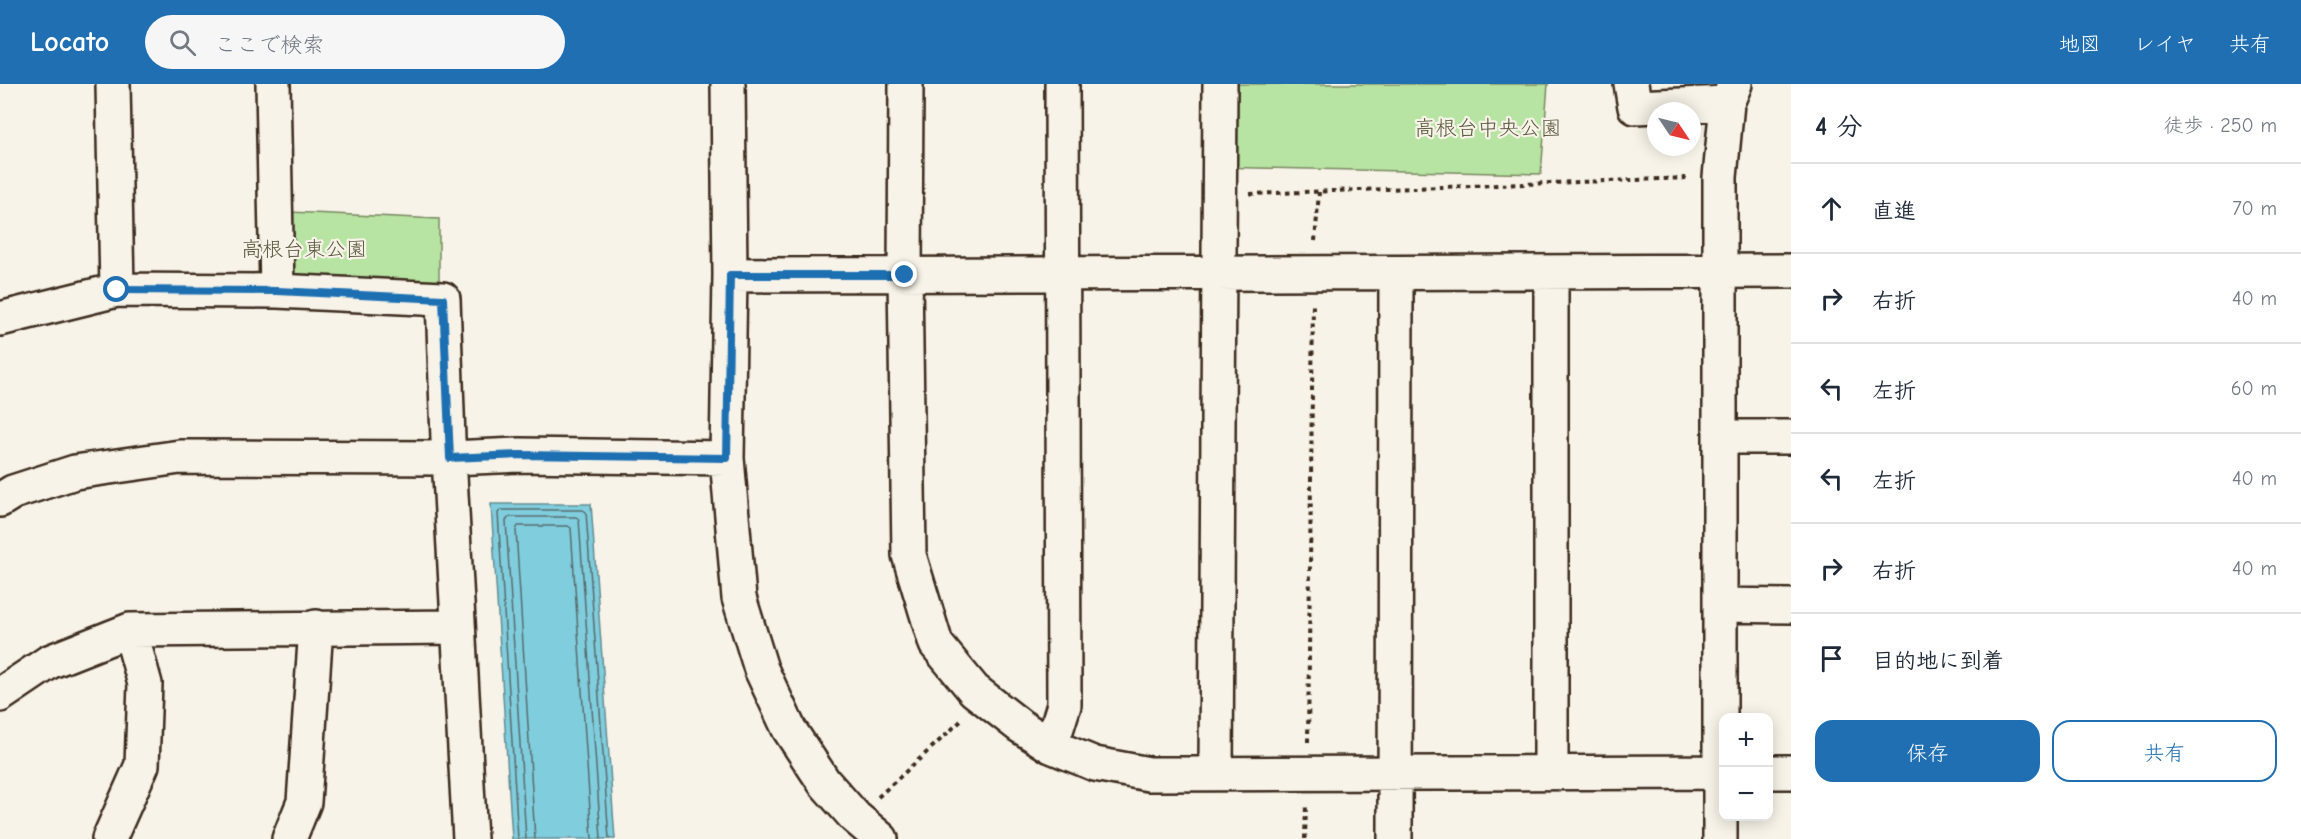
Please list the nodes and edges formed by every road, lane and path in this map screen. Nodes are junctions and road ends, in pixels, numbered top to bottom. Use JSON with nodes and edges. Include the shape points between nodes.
{"nodes":[{"id":1,"x":113,"y":84,"type":"edge"},
{"id":2,"x":273,"y":84,"type":"edge"},
{"id":3,"x":728,"y":84,"type":"edge"},
{"id":4,"x":906,"y":84,"type":"edge"},
{"id":5,"x":1062,"y":84,"type":"edge"},
{"id":6,"x":1220,"y":84,"type":"edge"},
{"id":7,"x":1631,"y":84,"type":"edge"},
{"id":8,"x":1731,"y":93,"type":"edge"},
{"id":9,"x":1720,"y":177,"type":"junction"},
{"id":10,"x":1319,"y":192,"type":"junction"},
{"id":11,"x":1219,"y":195,"type":"junction"},
{"id":12,"x":1551,"y":272,"type":"junction"},
{"id":13,"x":1720,"y":272,"type":"junction"},
{"id":14,"x":1791,"y":272,"type":"edge"},
{"id":15,"x":1313,"y":273,"type":"junction"},
{"id":16,"x":1396,"y":273,"type":"junction"},
{"id":17,"x":1063,"y":274,"type":"junction"},
{"id":18,"x":1219,"y":274,"type":"junction"},
{"id":19,"x":730,"y":275,"type":"junction"},
{"id":20,"x":905,"y":275,"type":"junction"},
{"id":21,"x":117,"y":290,"type":"junction"},
{"id":22,"x":277,"y":291,"type":"junction"},
{"id":23,"x":0,"y":319,"type":"edge"},
{"id":24,"x":1720,"y":437,"type":"junction"},
{"id":25,"x":1791,"y":437,"type":"edge"},
{"id":26,"x":450,"y":458,"type":"junction"},
{"id":27,"x":727,"y":458,"type":"junction"},
{"id":28,"x":0,"y":500,"type":"edge"},
{"id":29,"x":1720,"y":606,"type":"junction"},
{"id":30,"x":1791,"y":606,"type":"edge"},
{"id":31,"x":316,"y":627,"type":"junction"},
{"id":32,"x":457,"y":627,"type":"junction"},
{"id":33,"x":130,"y":630,"type":"junction"},
{"id":34,"x":0,"y":695,"type":"edge"},
{"id":35,"x":985,"y":699,"type":"junction"},
{"id":36,"x":1051,"y":746,"type":"junction"},
{"id":37,"x":1722,"y":767,"type":"edge"},
{"id":38,"x":1307,"y":772,"type":"junction"},
{"id":39,"x":1395,"y":772,"type":"junction"},
{"id":40,"x":1551,"y":772,"type":"junction"},
{"id":41,"x":1719,"y":772,"type":"edge"},
{"id":42,"x":1773,"y":772,"type":"edge"},
{"id":43,"x":1791,"y":772,"type":"edge"},
{"id":44,"x":1216,"y":773,"type":"junction"},
{"id":45,"x":855,"y":817,"type":"junction"},
{"id":46,"x":1721,"y":821,"type":"edge"},
{"id":47,"x":109,"y":839,"type":"edge"},
{"id":48,"x":289,"y":839,"type":"edge"},
{"id":49,"x":470,"y":839,"type":"edge"},
{"id":50,"x":881,"y":839,"type":"edge"},
{"id":51,"x":1305,"y":839,"type":"edge"},
{"id":52,"x":1395,"y":839,"type":"edge"},
{"id":53,"x":1720,"y":839,"type":"edge"}],
"edges":[{"from":1,"to":21,"type":"street"},
{"from":2,"to":22,"type":"street"},
{"from":3,"to":19,"type":"street"},
{"from":4,"to":20,"type":"street"},
{"from":5,"to":17,"type":"street"},
{"from":6,"to":11,"type":"street"},
{"from":7,"to":8,"type":"street","via":[[1635,107]]},
{"from":8,"to":9,"type":"street"},
{"from":9,"to":10,"type":"path"},
{"from":9,"to":13,"type":"street"},
{"from":10,"to":11,"type":"path"},
{"from":10,"to":15,"type":"path"},
{"from":11,"to":18,"type":"street"},
{"from":12,"to":13,"type":"street"},
{"from":12,"to":16,"type":"street"},
{"from":12,"to":40,"type":"street"},
{"from":13,"to":14,"type":"street"},
{"from":13,"to":24,"type":"street"},
{"from":15,"to":16,"type":"street"},
{"from":15,"to":18,"type":"street"},
{"from":15,"to":38,"type":"path"},
{"from":16,"to":39,"type":"street"},
{"from":17,"to":18,"type":"street"},
{"from":17,"to":20,"type":"street"},
{"from":17,"to":36,"type":"street","via":[[1064,705]]},
{"from":18,"to":44,"type":"street"},
{"from":19,"to":20,"type":"street"},
{"from":19,"to":27,"type":"street"},
{"from":20,"to":35,"type":"street","via":[[909,555],[936,644]]},
{"from":21,"to":22,"type":"street"},
{"from":21,"to":23,"type":"street"},
{"from":22,"to":26,"type":"street","via":[[443,299]]},
{"from":24,"to":25,"type":"street"},
{"from":24,"to":29,"type":"street"},
{"from":26,"to":27,"type":"street"},
{"from":26,"to":28,"type":"street","via":[[180,457],[75,472]]},
{"from":26,"to":32,"type":"street"},
{"from":27,"to":45,"type":"street","via":[[739,598],[761,669],[789,729],[824,782]]},
{"from":29,"to":30,"type":"street"},
{"from":29,"to":37,"type":"street"},
{"from":31,"to":32,"type":"street"},
{"from":31,"to":33,"type":"street"},
{"from":31,"to":48,"type":"street","via":[[304,802]]},
{"from":32,"to":49,"type":"street"},
{"from":33,"to":34,"type":"street","via":[[49,662]]},
{"from":33,"to":47,"type":"street","via":[[145,684],[142,765]]},
{"from":35,"to":36,"type":"street"},
{"from":35,"to":45,"type":"path"},
{"from":36,"to":44,"type":"street","via":[[1095,764],[1149,774]]},
{"from":38,"to":39,"type":"street"},
{"from":38,"to":44,"type":"street"},
{"from":38,"to":51,"type":"path"},
{"from":39,"to":40,"type":"street"},
{"from":39,"to":52,"type":"street"},
{"from":40,"to":41,"type":"street"},
{"from":42,"to":43,"type":"street"},
{"from":45,"to":50,"type":"street"},
{"from":46,"to":53,"type":"street"}]}
